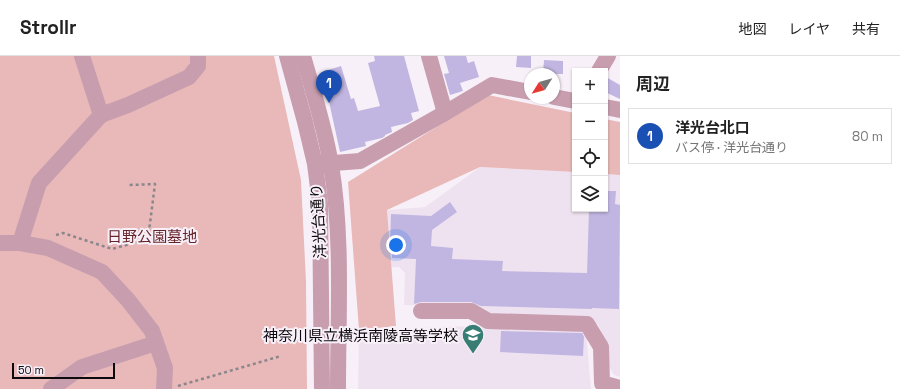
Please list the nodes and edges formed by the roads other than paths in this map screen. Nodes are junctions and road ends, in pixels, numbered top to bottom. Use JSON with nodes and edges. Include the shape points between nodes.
{"nodes":[{"id":1,"x":82,"y":56,"type":"edge"},
{"id":2,"x":198,"y":56,"type":"edge"},
{"id":3,"x":287,"y":56,"type":"edge"},
{"id":4,"x":303,"y":56,"type":"edge"},
{"id":5,"x":429,"y":56,"type":"edge"},
{"id":6,"x":608,"y":56,"type":"edge"},
{"id":7,"x":601,"y":68,"type":"edge"},
{"id":8,"x":524,"y":91,"type":"edge"},
{"id":9,"x":560,"y":98,"type":"edge"},
{"id":10,"x":572,"y":100,"type":"edge"},
{"id":11,"x":608,"y":108,"type":"edge"},
{"id":12,"x":620,"y":110,"type":"edge"},
{"id":13,"x":445,"y":113,"type":"junction"},
{"id":14,"x":101,"y":115,"type":"junction"},
{"id":15,"x":315,"y":164,"type":"junction"},
{"id":16,"x":331,"y":164,"type":"junction"},
{"id":17,"x":0,"y":243,"type":"edge"},
{"id":18,"x":20,"y":243,"type":"junction"},
{"id":19,"x":421,"y":311,"type":"dead end"},
{"id":20,"x":156,"y":343,"type":"junction"},
{"id":21,"x":170,"y":388,"type":"edge"},
{"id":22,"x":620,"y":388,"type":"edge"},
{"id":23,"x":51,"y":389,"type":"edge"},
{"id":24,"x":322,"y":389,"type":"edge"},
{"id":25,"x":338,"y":389,"type":"edge"}],
"edges":[{"from":1,"to":14,"type":"street"},
{"from":2,"to":14,"type":"street","via":[[198,66],[190,77],[128,106]]},
{"from":3,"to":15,"type":"street","name":"洋光台通り"},
{"from":4,"to":16,"type":"street","name":"洋光台通り"},
{"from":5,"to":13,"type":"street"},
{"from":6,"to":7,"type":"street"},
{"from":8,"to":13,"type":"street","via":[[492,85]]},
{"from":9,"to":10,"type":"street"},
{"from":11,"to":12,"type":"street"},
{"from":13,"to":16,"type":"street","via":[[360,161]]},
{"from":14,"to":18,"type":"street","via":[[39,183]]},
{"from":15,"to":16,"type":"street"},
{"from":15,"to":24,"type":"street","name":"洋光台通り","via":[[320,204]]},
{"from":16,"to":25,"type":"street","name":"洋光台通り","via":[[338,246]]},
{"from":17,"to":18,"type":"street"},
{"from":18,"to":20,"type":"street","via":[[48,248],[102,272],[152,331]]},
{"from":19,"to":22,"type":"street","via":[[471,311],[488,321],[587,324],[601,347],[602,383]]},
{"from":20,"to":21,"type":"street"},
{"from":20,"to":23,"type":"street","via":[[82,367]]}]}
